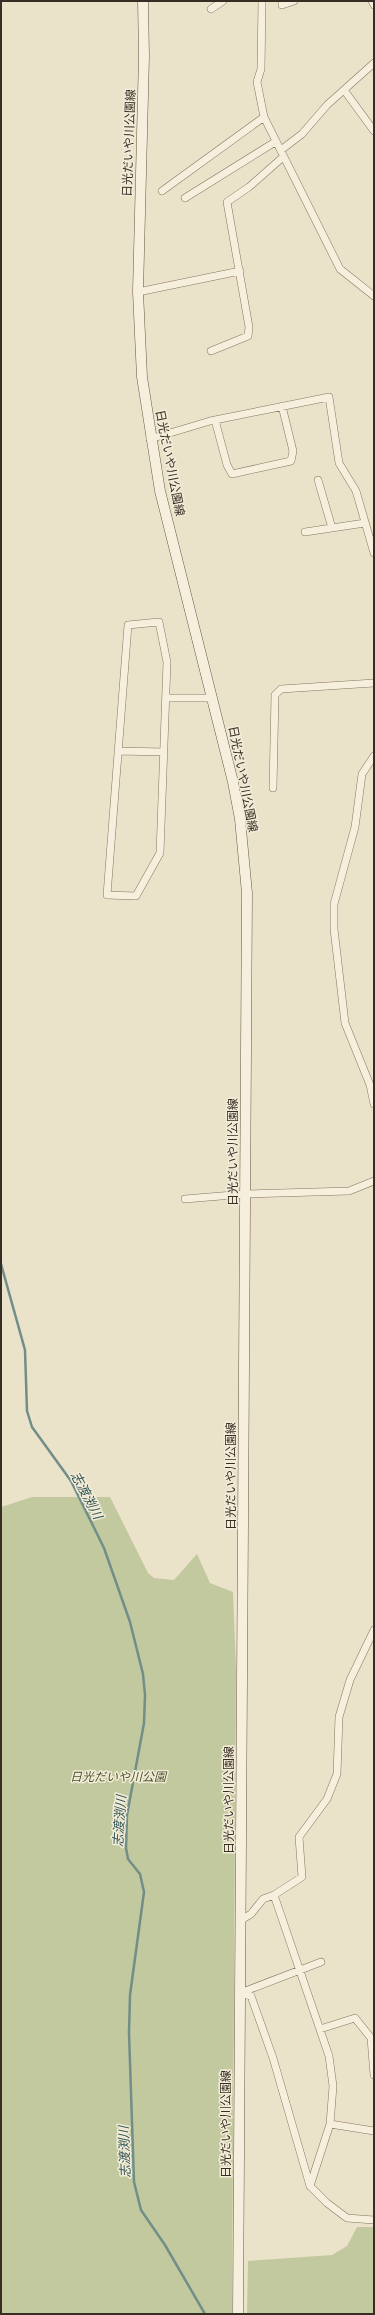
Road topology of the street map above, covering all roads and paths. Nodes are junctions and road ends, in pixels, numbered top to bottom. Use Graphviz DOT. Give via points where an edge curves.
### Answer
graph roads {
  1 [pos="143,1"];
  2 [pos="223,1"];
  3 [pos="262,1"];
  4 [pos="282,1"];
  5 [pos="294,1"];
  6 [pos="372,1"];
  7 [pos="374,5"];
  8 [pos="211,10"];
  9 [pos="374,63"];
  10 [pos="344,90"];
  11 [pos="264,117"];
  12 [pos="374,131"];
  13 [pos="275,142"];
  14 [pos="282,153"];
  15 [pos="162,191"];
  16 [pos="185,198"];
  17 [pos="240,270"];
  18 [pos="138,292"];
  19 [pos="374,296"];
  20 [pos="211,351"];
  21 [pos="282,406"];
  22 [pos="215,420"];
  23 [pos="150,439"];
  24 [pos="318,480"];
  25 [pos="365,524"];
  26 [pos="332,528"];
  27 [pos="305,532"];
  28 [pos="374,553"];
  29 [pos="374,683"];
  30 [pos="166,698"];
  31 [pos="213,698"];
  32 [pos="118,751"];
  33 [pos="164,752"];
  34 [pos="374,756"];
  35 [pos="371,766"];
  36 [pos="273,788"];
  37 [pos="374,1104"];
  38 [pos="374,1181"];
  39 [pos="245,1194"];
  40 [pos="185,1199"];
  41 [pos="374,1630"];
  42 [pos="274,1895"];
  43 [pos="241,1920"];
  44 [pos="321,1962"];
  45 [pos="298,1970"];
  46 [pos="240,1993"];
  47 [pos="320,2030"];
  48 [pos="374,2075"];
  49 [pos="330,2124"];
  50 [pos="374,2131"];
  51 [pos="310,2186"];
  52 [pos="374,2220"];
  53 [pos="238,2314"];
  1 -- 18 [label="main road, 日光だいや川公園線"];
  2 -- 8 [label="street"];
  3 -- 11 [label="street" via="261,69 257,82"];
  4 -- 5 [label="street" via="282,5"];
  6 -- 7 [label="street"];
  9 -- 10 [label="street"];
  10 -- 12 [label="street"];
  10 -- 14 [label="street"];
  11 -- 13 [label="street"];
  11 -- 15 [label="street"];
  13 -- 14 [label="street"];
  13 -- 16 [label="street"];
  14 -- 17 [label="street" via="249,187 227,202"];
  14 -- 19 [label="street" via="340,269"];
  17 -- 18 [label="street"];
  17 -- 20 [label="street" via="249,327 248,336"];
  18 -- 23 [label="main road, 日光だいや川公園線" via="140,362"];
  21 -- 22 [label="street"];
  21 -- 22 [label="street" via="293,451 291,461 232,474 227,465"];
  21 -- 25 [label="street" via="329,397 339,463 356,492"];
  22 -- 23 [label="street"];
  23 -- 31 [label="main road, 日光だいや川公園線" via="160,491"];
  24 -- 26 [label="street"];
  25 -- 26 [label="street"];
  25 -- 28 [label="street"];
  26 -- 27 [label="street"];
  29 -- 36 [label="street" via="281,689 275,694"];
  30 -- 31 [label="street"];
  30 -- 32 [label="street" via="167,662 159,622 128,625"];
  30 -- 33 [label="street"];
  31 -- 39 [label="main road, 日光だいや川公園線" via="237,800 245,873"];
  32 -- 33 [label="street"];
  32 -- 33 [label="street" via="107,895 136,896 160,853"];
  34 -- 35 [label="street"];
  35 -- 37 [label="street" via="362,774 356,827 334,904 334,929 345,1023 370,1085"];
  38 -- 39 [label="street" via="349,1191"];
  39 -- 40 [label="street"];
  39 -- 43 [label="main road, 日光だいや川公園線"];
  41 -- 42 [label="street" via="350,1680 339,1717 337,1774 327,1800 299,1837 302,1877"];
  42 -- 43 [label="street" via="263,1899 251,1914"];
  42 -- 45 [label="street"];
  43 -- 46 [label="main road, 日光だいや川公園線"];
  44 -- 45 [label="street"];
  45 -- 46 [label="street"];
  45 -- 47 [label="street"];
  46 -- 51 [label="street" via="251,1996 273,2058"];
  46 -- 53 [label="main road, 日光だいや川公園線"];
  47 -- 48 [label="street" via="355,2018 371,2038"];
  47 -- 49 [label="street" via="329,2056 334,2086"];
  49 -- 50 [label="street"];
  49 -- 51 [label="street"];
  51 -- 52 [label="street" via="347,2218"];
}
